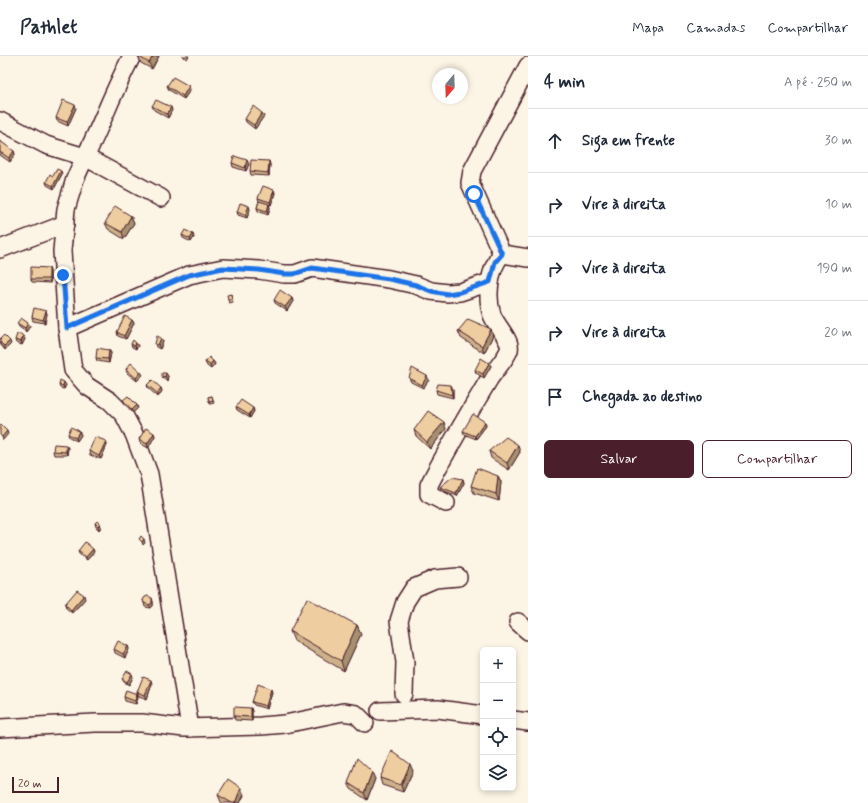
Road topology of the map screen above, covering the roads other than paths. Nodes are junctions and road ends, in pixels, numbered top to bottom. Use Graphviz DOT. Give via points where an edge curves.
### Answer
graph roads {
  1 [pos="132,56"];
  2 [pos="528,66"];
  3 [pos="0,121"];
  4 [pos="85,157"];
  5 [pos="161,198"];
  6 [pos="65,224"];
  7 [pos="0,249"];
  8 [pos="502,254"];
  9 [pos="528,258"];
  10 [pos="490,282"];
  11 [pos="67,328"];
  12 [pos="446,503"];
  13 [pos="458,577"];
  14 [pos="404,694"];
  15 [pos="380,711"];
  16 [pos="480,715"];
  17 [pos="516,720"];
  18 [pos="528,722"];
  19 [pos="365,723"];
  20 [pos="0,728"];
  21 [pos="190,728"];
  1 -- 4 [label="street"];
  2 -- 8 [label="street" via="472,171 470,183"];
  3 -- 4 [label="street" via="46,145"];
  4 -- 5 [label="street"];
  4 -- 6 [label="street" via="66,209"];
  6 -- 7 [label="street"];
  6 -- 11 [label="street" via="62,251"];
  8 -- 9 [label="street"];
  8 -- 10 [label="street" via="495,262"];
  10 -- 11 [label="street" via="447,294 389,279 312,268 294,274 284,274 223,268 189,275"];
  10 -- 12 [label="street" via="492,315 507,339 509,350 429,485 429,494"];
  11 -- 21 [label="street" via="73,370 86,386 110,401 124,415 149,474"];
  13 -- 14 [label="street" via="435,579 414,588 404,602 399,621 405,662"];
  15 -- 16 [label="street" via="438,709"];
  17 -- 18 [label="street"];
  19 -- 21 [label="street" via="356,714 343,712 285,724"];
  20 -- 21 [label="street" via="142,723"];
}
